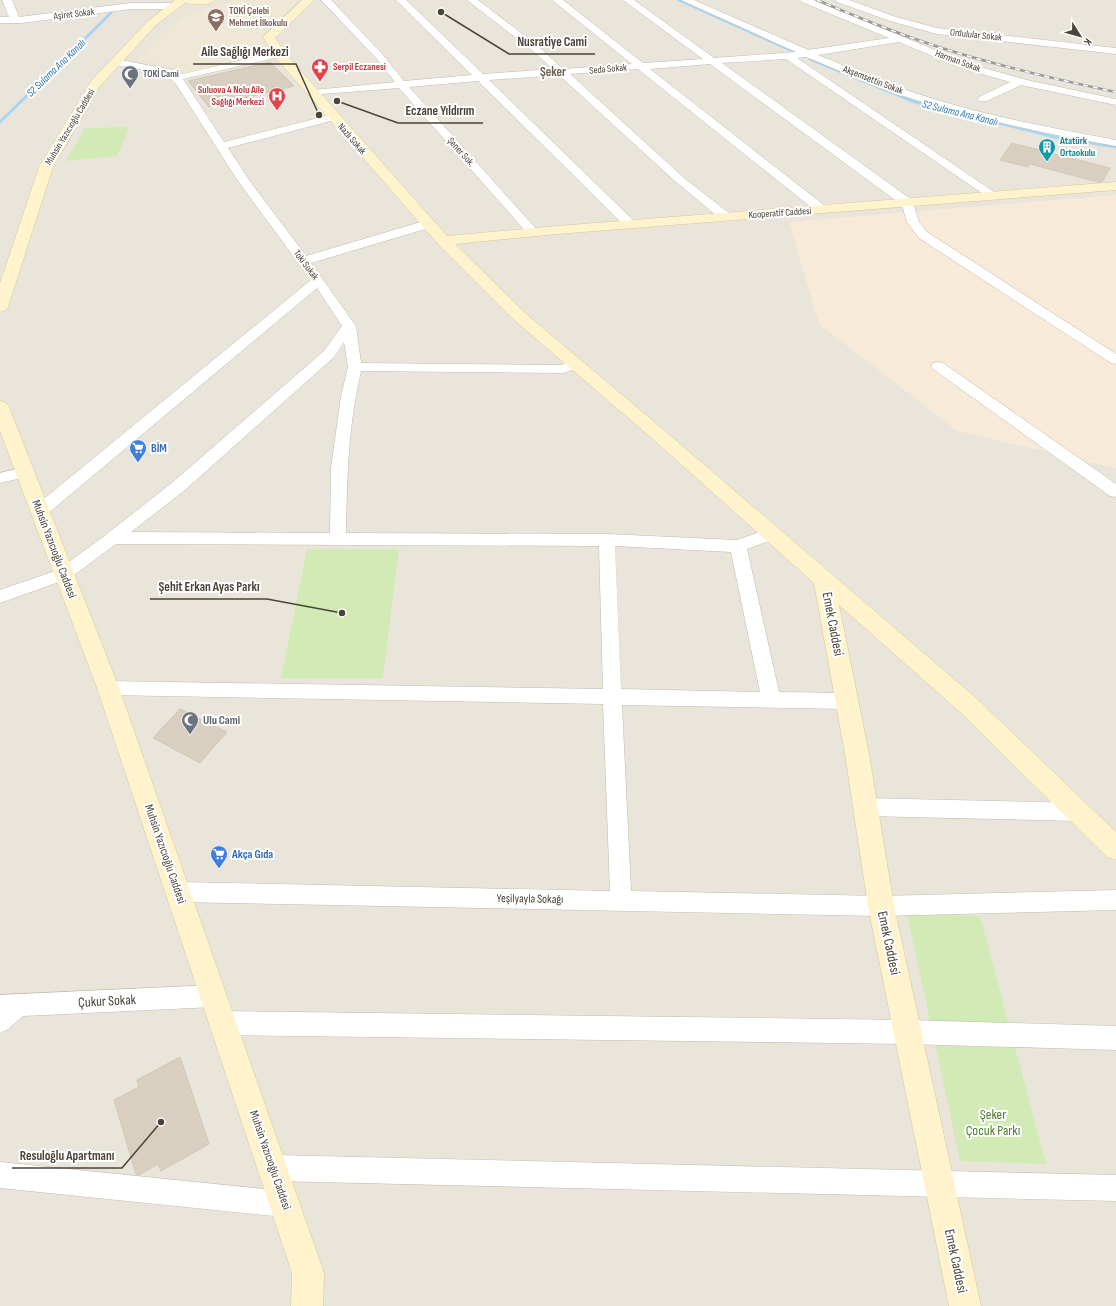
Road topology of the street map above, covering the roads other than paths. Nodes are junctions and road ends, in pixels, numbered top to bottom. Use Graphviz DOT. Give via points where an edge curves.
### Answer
graph roads {
  1 [pos="7,0"];
  2 [pos="127,0"];
  3 [pos="188,0"];
  4 [pos="209,0"];
  5 [pos="308,0"];
  6 [pos="326,0"];
  7 [pos="401,0"];
  8 [pos="472,0"];
  9 [pos="557,0"];
  10 [pos="628,0"];
  11 [pos="686,0"];
  12 [pos="805,0"];
  13 [pos="840,0"];
  14 [pos="178,3"];
  15 [pos="0,20"];
  16 [pos="19,20"];
  17 [pos="0,27"];
  18 [pos="901,39"];
  19 [pos="1116,51"];
  20 [pos="280,54"];
  21 [pos="808,54"];
  22 [pos="788,56"];
  23 [pos="713,61"];
  24 [pos="116,62"];
  25 [pos="641,66"];
  26 [pos="562,72"];
  27 [pos="176,78"];
  28 [pos="481,78"];
  29 [pos="1020,81"];
  30 [pos="402,85"];
  31 [pos="314,93"];
  32 [pos="983,99"];
  33 [pos="1116,102"];
  34 [pos="334,117"];
  35 [pos="1116,143"];
  36 [pos="221,146"];
  37 [pos="1116,186"];
  38 [pos="993,196"];
  39 [pos="908,203"];
  40 [pos="821,209"];
  41 [pos="726,217"];
  42 [pos="428,224"];
  43 [pos="630,224"];
  44 [pos="533,232"];
  45 [pos="443,241"];
  46 [pos="304,261"];
  47 [pos="5,276"];
  48 [pos="318,281"];
  49 [pos="0,307"];
  50 [pos="349,326"];
  51 [pos="1116,360"];
  52 [pos="576,364"];
  53 [pos="938,366"];
  54 [pos="355,367"];
  55 [pos="0,407"];
  56 [pos="25,472"];
  57 [pos="0,478"];
  58 [pos="1116,492"];
  59 [pos="40,511"];
  60 [pos="771,534"];
  61 [pos="113,538"];
  62 [pos="338,540"];
  63 [pos="607,540"];
  64 [pos="738,546"];
  65 [pos="64,574"];
  66 [pos="824,579"];
  67 [pos="0,597"];
  68 [pos="108,688"];
  69 [pos="612,697"];
  70 [pos="771,699"];
  71 [pos="847,701"];
  72 [pos="865,807"];
  73 [pos="1078,812"];
  74 [pos="1116,849"];
  75 [pos="179,892"];
  76 [pos="1116,900"];
  77 [pos="621,901"];
  78 [pos="881,906"];
  79 [pos="214,996"];
  80 [pos="10,1006"];
  81 [pos="0,1021"];
  82 [pos="223,1024"];
  83 [pos="908,1032"];
  84 [pos="1116,1038"];
  85 [pos="272,1168"];
  86 [pos="0,1175"];
  87 [pos="940,1183"];
  88 [pos="1116,1188"];
  89 [pos="284,1204"];
  90 [pos="307,1306"];
  91 [pos="965,1306"];
  1 -- 16 [label="street"];
  2 -- 16 [label="street, Aşiret Sokak"];
  3 -- 4 [label="street"];
  5 -- 20 [label="street, Nazlı Sokak" via="269,37"];
  6 -- 30 [label="street, Şener Sok." via="380,57"];
  7 -- 28 [label="street"];
  8 -- 26 [label="street"];
  9 -- 25 [label="street"];
  10 -- 23 [label="street"];
  11 -- 21 [label="street, Akşemsettin Sokak"];
  12 -- 18 [label="street, Harman Sokak"];
  13 -- 19 [label="street, Ordulular Sokak" via="937,32"];
  14 -- 16 [label="street, Aşiret Sokak" via="131,6"];
  14 -- 24 [label="street, Muhsin Yazıcıoğlu Caddesi" via="152,23"];
  15 -- 16 [label="street, Aşiret Sokak"];
  16 -- 17 [label="street"];
  18 -- 21 [label="street, Seda Sokak"];
  18 -- 29 [label="street, Harman Sokak" via="965,66"];
  20 -- 27 [label="street"];
  20 -- 31 [label="street, Nazlı Sokak"];
  21 -- 22 [label="street, Seda Sokak"];
  21 -- 35 [label="street, Akşemsettin Sokak" via="899,91 955,108 1053,132"];
  22 -- 23 [label="street, Seda Sokak"];
  22 -- 38 [label="street"];
  23 -- 25 [label="street, Seda Sokak"];
  23 -- 39 [label="street"];
  24 -- 27 [label="street, Toki Sokak" via="169,72"];
  24 -- 47 [label="street, Muhsin Yazıcıoğlu Caddesi" via="96,84 46,167"];
  25 -- 26 [label="street, Seda Sokak"];
  25 -- 40 [label="street"];
  26 -- 28 [label="street, Seda Sokak"];
  26 -- 41 [label="street" via="680,180"];
  27 -- 36 [label="street, Toki Sokak"];
  28 -- 30 [label="street, Seda Sokak"];
  28 -- 43 [label="street"];
  29 -- 32 [label="street"];
  29 -- 33 [label="street, Harman Sokak"];
  30 -- 31 [label="street, Seda Sokak"];
  30 -- 44 [label="street, Şener Sok."];
  31 -- 34 [label="street, Nazlı Sokak"];
  34 -- 36 [label="street"];
  34 -- 42 [label="street, Nazlı Sokak"];
  36 -- 46 [label="street, Toki Sokak"];
  37 -- 38 [label="street, Kooperatif Caddesi"];
  38 -- 39 [label="street, Kooperatif Caddesi"];
  39 -- 40 [label="street, Kooperatif Caddesi"];
  39 -- 51 [label="street" via="913,222 923,235"];
  40 -- 41 [label="street, Kooperatif Caddesi"];
  41 -- 43 [label="street, Kooperatif Caddesi"];
  42 -- 45 [label="street, Nazlı Sokak"];
  42 -- 46 [label="street"];
  43 -- 44 [label="street, Kooperatif Caddesi"];
  44 -- 45 [label="street, Kooperatif Caddesi"];
  45 -- 52 [label="street, Nazlı Sokak" via="519,316"];
  46 -- 48 [label="street, Toki Sokak"];
  47 -- 49 [label="street, Muhsin Yazıcıoğlu Caddesi"];
  48 -- 50 [label="street, Toki Sokak"];
  48 -- 59 [label="street"];
  50 -- 54 [label="street, Toki Sokak"];
  50 -- 61 [label="street" via="323,360 179,486"];
  52 -- 54 [label="street" via="563,370"];
  52 -- 60 [label="street, Nazlı Sokak"];
  53 -- 58 [label="street"];
  54 -- 62 [label="street, Toki Sokak" via="348,396 339,468"];
  55 -- 56 [label="street, Muhsin Yazıcıoğlu Caddesi"];
  56 -- 57 [label="street"];
  56 -- 59 [label="street, Muhsin Yazıcıoğlu Caddesi"];
  59 -- 65 [label="street, Muhsin Yazıcıoğlu Caddesi"];
  60 -- 64 [label="street"];
  60 -- 66 [label="street, Nazlı Sokak"];
  61 -- 62 [label="street"];
  61 -- 65 [label="street"];
  62 -- 63 [label="street"];
  63 -- 64 [label="street"];
  63 -- 69 [label="street"];
  64 -- 70 [label="street"];
  65 -- 67 [label="street"];
  65 -- 68 [label="street, Muhsin Yazıcıoğlu Caddesi"];
  66 -- 71 [label="street, Emek Caddesi"];
  66 -- 73 [label="street, Nazlı Sokak" via="968,705"];
  68 -- 69 [label="street"];
  68 -- 75 [label="street, Muhsin Yazıcıoğlu Caddesi"];
  69 -- 70 [label="street"];
  69 -- 77 [label="street"];
  70 -- 71 [label="street"];
  71 -- 72 [label="street, Emek Caddesi"];
  72 -- 73 [label="street"];
  72 -- 78 [label="street, Emek Caddesi"];
  73 -- 74 [label="street, Nazlı Sokak"];
  75 -- 77 [label="street, Yeşilyayla Sokağı"];
  75 -- 79 [label="street, Muhsin Yazıcıoğlu Caddesi"];
  76 -- 78 [label="street, Yeşilyayla Sokağı"];
  77 -- 78 [label="street, Yeşilyayla Sokağı"];
  78 -- 83 [label="street, Emek Caddesi"];
  79 -- 80 [label="street, Çukur Sokak"];
  79 -- 82 [label="street, Muhsin Yazıcıoğlu Caddesi"];
  80 -- 81 [label="street"];
  82 -- 83 [label="street"];
  82 -- 85 [label="street, Muhsin Yazıcıoğlu Caddesi"];
  83 -- 84 [label="street"];
  83 -- 87 [label="street, Emek Caddesi"];
  85 -- 87 [label="street"];
  85 -- 89 [label="street, Muhsin Yazıcıoğlu Caddesi"];
  86 -- 89 [label="street"];
  87 -- 88 [label="street"];
  87 -- 91 [label="street, Emek Caddesi"];
  89 -- 90 [label="street, Muhsin Yazıcıoğlu Caddesi" via="308,1272"];
}
